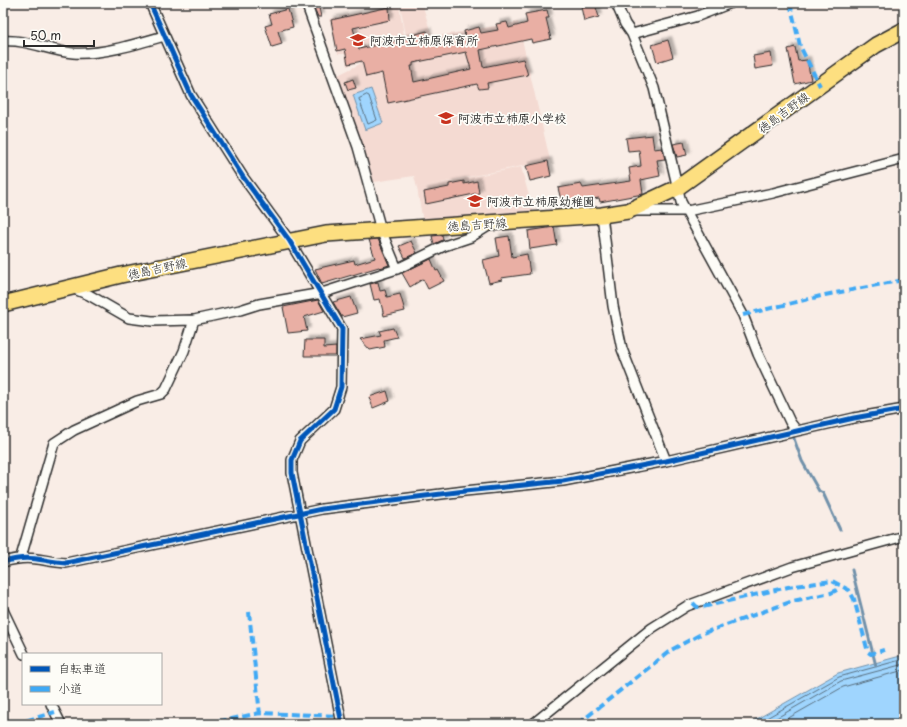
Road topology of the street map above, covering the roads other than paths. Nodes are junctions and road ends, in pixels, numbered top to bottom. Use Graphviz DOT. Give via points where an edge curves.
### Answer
graph roads {
  1 [pos="150,3"];
  2 [pos="306,3"];
  3 [pos="616,3"];
  4 [pos="731,3"];
  5 [pos="904,30"];
  6 [pos="632,34"];
  7 [pos="164,36"];
  8 [pos="3,41"];
  9 [pos="904,159"];
  10 [pos="678,188"];
  11 [pos="628,211"];
  12 [pos="686,211"];
  13 [pos="602,215"];
  14 [pos="493,223"];
  15 [pos="381,230"];
  16 [pos="289,240"];
  17 [pos="397,269"];
  18 [pos="72,288"];
  19 [pos="322,293"];
  20 [pos="3,304"];
  21 [pos="194,320"];
  22 [pos="904,409"];
  23 [pos="796,430"];
  24 [pos="666,461"];
  25 [pos="299,514"];
  26 [pos="904,536"];
  27 [pos="21,557"];
  28 [pos="3,562"];
  29 [pos="3,610"];
  30 [pos="24,653"];
  31 [pos="52,705"];
  32 [pos="61,724"];
  33 [pos="342,724"];
  34 [pos="532,724"];
  1 -- 7 [label="street"];
  2 -- 15 [label="street" via="358,147"];
  3 -- 6 [label="street"];
  4 -- 6 [label="street" via="698,16"];
  5 -- 10 [label="main road, 徳島吉野線" via="876,45"];
  6 -- 10 [label="street" via="654,88"];
  7 -- 8 [label="street" via="130,46 73,53 15,40"];
  7 -- 16 [label="street" via="191,95 243,178"];
  9 -- 12 [label="street" via="773,193"];
  10 -- 11 [label="main road, 徳島吉野線"];
  10 -- 12 [label="street"];
  11 -- 12 [label="street"];
  11 -- 13 [label="main road, 徳島吉野線"];
  12 -- 23 [label="street" via="743,315 758,354"];
  13 -- 14 [label="main road, 徳島吉野線"];
  13 -- 24 [label="street" via="613,306 622,349"];
  14 -- 15 [label="main road, 徳島吉野線"];
  14 -- 17 [label="street" via="471,237 444,246"];
  15 -- 16 [label="main road, 徳島吉野線"];
  15 -- 17 [label="street"];
  16 -- 18 [label="main road, 徳島吉野線" via="121,275"];
  16 -- 19 [label="street"];
  17 -- 19 [label="street"];
  18 -- 20 [label="main road, 徳島吉野線"];
  18 -- 21 [label="street" via="129,318 152,321"];
  19 -- 21 [label="street" via="259,304"];
  19 -- 25 [label="street" via="342,329 341,387 334,409 300,441 292,460"];
  21 -- 27 [label="street" via="184,351 166,389 161,394 137,401 74,430 54,443"];
  22 -- 23 [label="street"];
  23 -- 24 [label="street"];
  24 -- 25 [label="street" via="563,481 396,499"];
  25 -- 27 [label="street" via="66,563"];
  25 -- 33 [label="street"];
  26 -- 34 [label="street" via="792,567 687,606 652,628"];
  27 -- 28 [label="street"];
  29 -- 30 [label="street"];
  31 -- 32 [label="street"];
}
